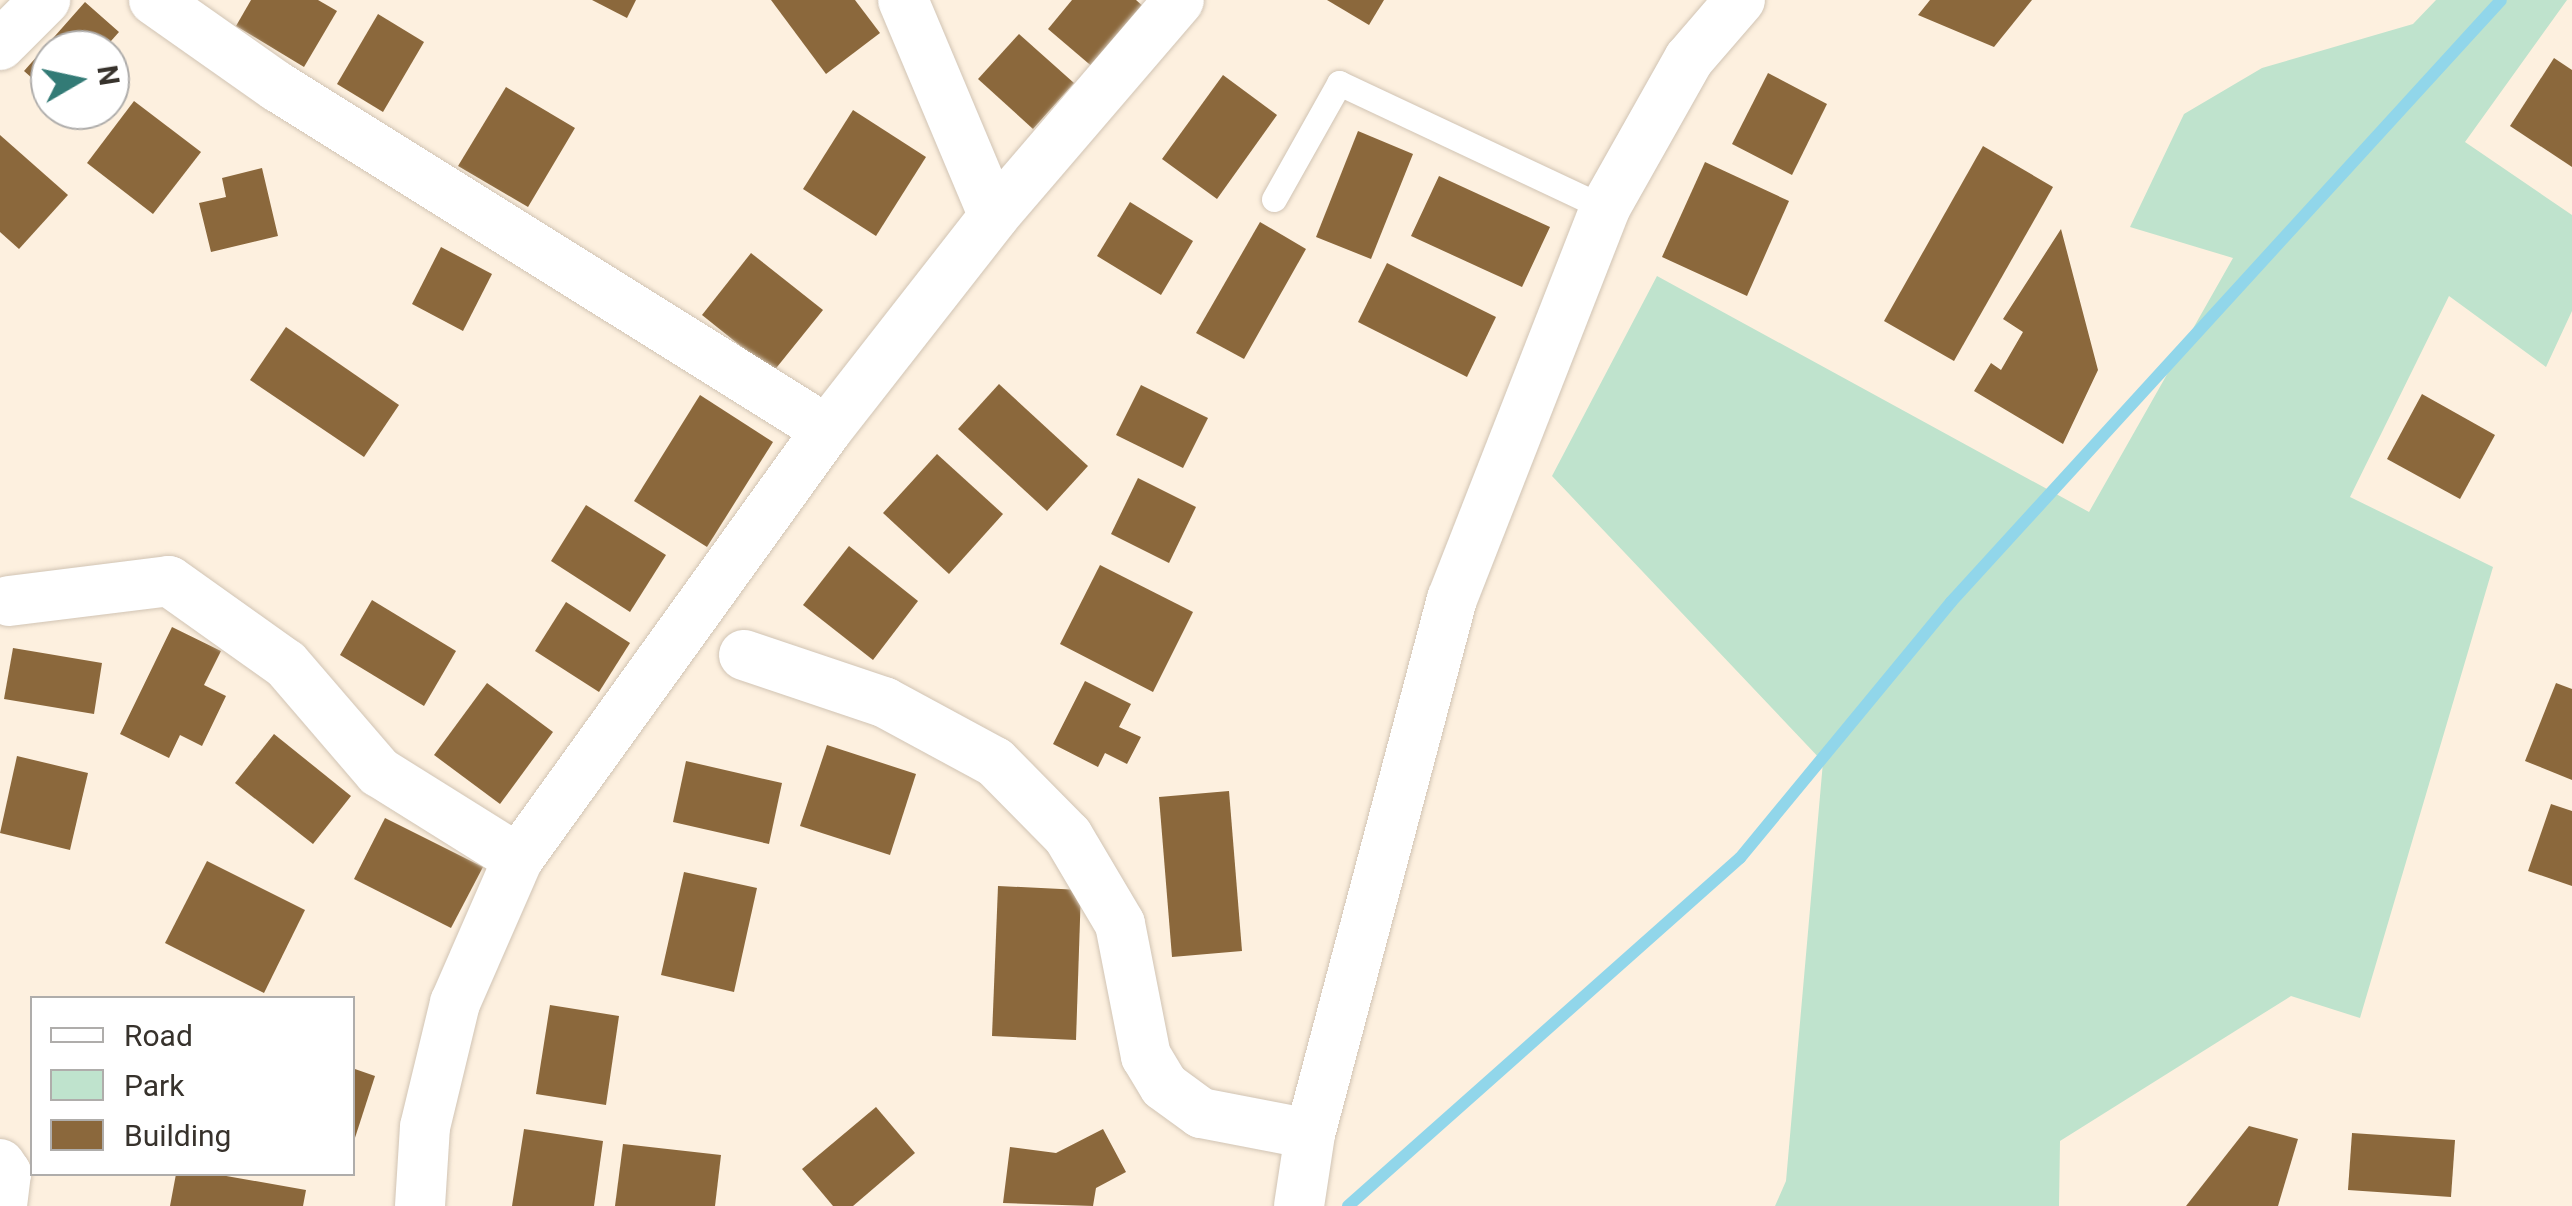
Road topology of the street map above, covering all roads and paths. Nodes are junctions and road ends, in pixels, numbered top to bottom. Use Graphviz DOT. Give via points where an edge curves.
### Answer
graph roads {
  1 [pos="45,0"];
  2 [pos="154,0"];
  3 [pos="903,0"];
  4 [pos="1180,0"];
  5 [pos="1740,0"];
  6 [pos="0,45"];
  7 [pos="1274,199"];
  8 [pos="1605,208"];
  9 [pos="994,216"];
  10 [pos="827,430"];
  11 [pos="10,601"];
  12 [pos="744,655"];
  13 [pos="518,860"];
  14 [pos="1310,1134"];
  15 [pos="0,1164"];
  16 [pos="2,1206"];
  17 [pos="420,1206"];
  18 [pos="1300,1206"];
  1 -- 6 [label="street"];
  2 -- 10 [label="street" via="278,87"];
  3 -- 9 [label="street"];
  4 -- 9 [label="street"];
  5 -- 8 [label="street" via="1689,59"];
  7 -- 8 [label="lane" via="1339,83"];
  8 -- 14 [label="street" via="1452,598"];
  9 -- 10 [label="street"];
  10 -- 13 [label="street"];
  11 -- 13 [label="street" via="169,580 286,664 378,772"];
  12 -- 14 [label="street" via="884,702 995,762 1068,836 1120,924 1146,1056 1164,1086 1201,1113"];
  13 -- 17 [label="street" via="454,1003 425,1127"];
  14 -- 18 [label="street"];
  15 -- 16 [label="street" via="6,1174"];
}
